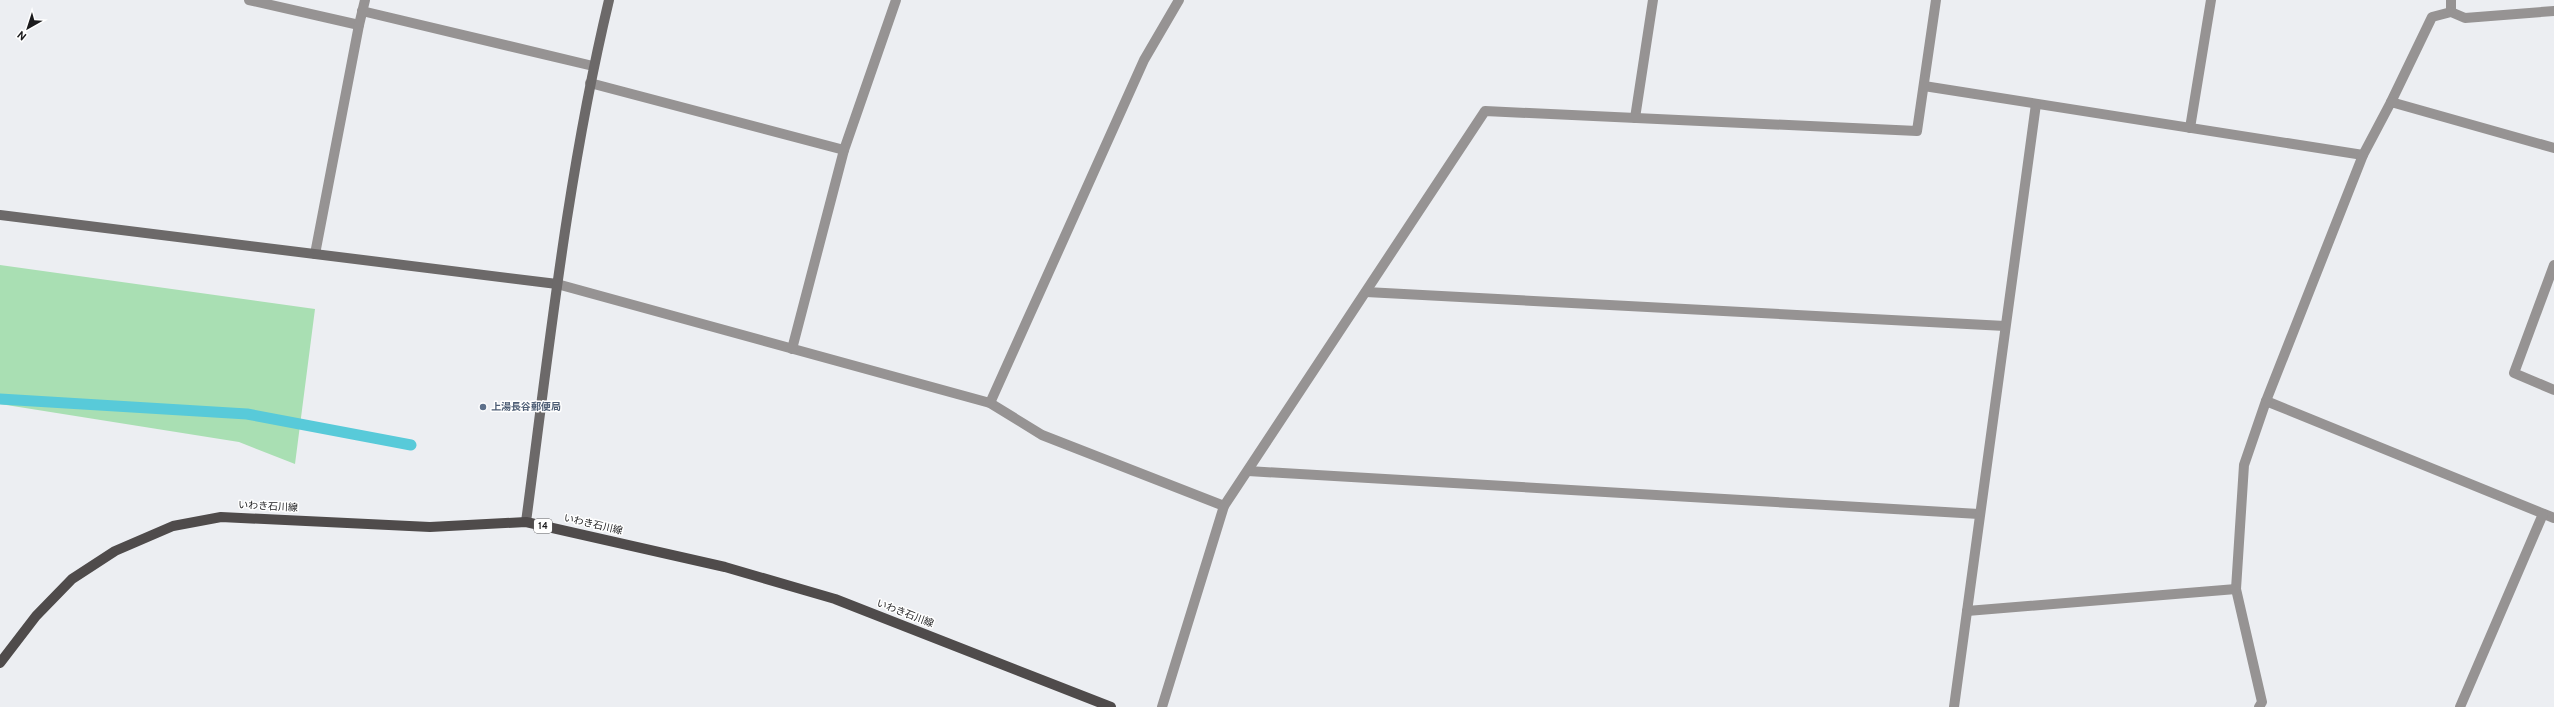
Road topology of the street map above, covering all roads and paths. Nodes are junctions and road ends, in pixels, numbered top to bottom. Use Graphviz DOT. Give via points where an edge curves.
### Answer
graph roads {
  1 [pos="249,0"];
  2 [pos="366,0"];
  3 [pos="609,0"];
  4 [pos="896,0"];
  5 [pos="1179,0"];
  6 [pos="1653,0"];
  7 [pos="1936,0"];
  8 [pos="2211,0"];
  9 [pos="2451,0"];
  10 [pos="362,11"];
  11 [pos="2554,11"];
  12 [pos="2451,12"];
  13 [pos="359,25"];
  14 [pos="593,66"];
  15 [pos="590,83"];
  16 [pos="1924,86"];
  17 [pos="2391,102"];
  18 [pos="2036,104"];
  19 [pos="1635,118"];
  20 [pos="2190,128"];
  21 [pos="2554,148"];
  22 [pos="844,150"];
  23 [pos="2363,155"];
  24 [pos="0,215"];
  25 [pos="315,254"];
  26 [pos="2554,265"];
  27 [pos="557,284"];
  28 [pos="1366,292"];
  29 [pos="2005,326"];
  30 [pos="792,349"];
  31 [pos="2554,390"];
  32 [pos="2266,401"];
  33 [pos="990,403"];
  34 [pos="1248,471"];
  35 [pos="1224,506"];
  36 [pos="1979,514"];
  37 [pos="2543,514"];
  38 [pos="2554,518"];
  39 [pos="526,522"];
  40 [pos="2236,589"];
  41 [pos="1966,611"];
  42 [pos="0,663"];
  43 [pos="1111,707"];
  44 [pos="1162,707"];
  45 [pos="1954,707"];
  46 [pos="2259,707"];
  47 [pos="2460,707"];
  1 -- 13 [label="street"];
  2 -- 10 [label="street"];
  3 -- 14 [label="street"];
  4 -- 22 [label="street"];
  5 -- 33 [label="street" via="1144,60"];
  6 -- 19 [label="street"];
  7 -- 16 [label="street"];
  8 -- 20 [label="street"];
  9 -- 12 [label="street"];
  10 -- 13 [label="street"];
  10 -- 14 [label="street"];
  11 -- 12 [label="street" via="2465,18"];
  12 -- 17 [label="street" via="2432,17"];
  13 -- 25 [label="street"];
  14 -- 15 [label="street"];
  15 -- 22 [label="street"];
  15 -- 27 [label="street"];
  16 -- 18 [label="street"];
  16 -- 19 [label="street" via="1917,131"];
  17 -- 21 [label="street"];
  17 -- 23 [label="street"];
  18 -- 20 [label="street"];
  18 -- 29 [label="street"];
  19 -- 28 [label="street" via="1485,111"];
  20 -- 23 [label="street"];
  22 -- 30 [label="street"];
  23 -- 32 [label="street"];
  24 -- 25 [label="street"];
  25 -- 27 [label="street"];
  26 -- 31 [label="street" via="2514,373"];
  27 -- 30 [label="street"];
  27 -- 39 [label="street"];
  28 -- 29 [label="street"];
  28 -- 34 [label="street"];
  29 -- 36 [label="street"];
  30 -- 33 [label="street"];
  32 -- 37 [label="street"];
  32 -- 40 [label="street" via="2244,465"];
  33 -- 35 [label="street" via="1042,435"];
  34 -- 35 [label="street"];
  34 -- 36 [label="street"];
  35 -- 44 [label="street"];
  36 -- 41 [label="street"];
  37 -- 38 [label="street"];
  37 -- 47 [label="street"];
  39 -- 42 [label="main road, いわき石川線 / 14" via="430,527 221,517 173,526 115,551 72,579 36,616"];
  39 -- 43 [label="main road, いわき石川線 / 14" via="725,567 835,599"];
  40 -- 41 [label="street"];
  40 -- 46 [label="street" via="2262,702"];
  41 -- 45 [label="street"];
}
